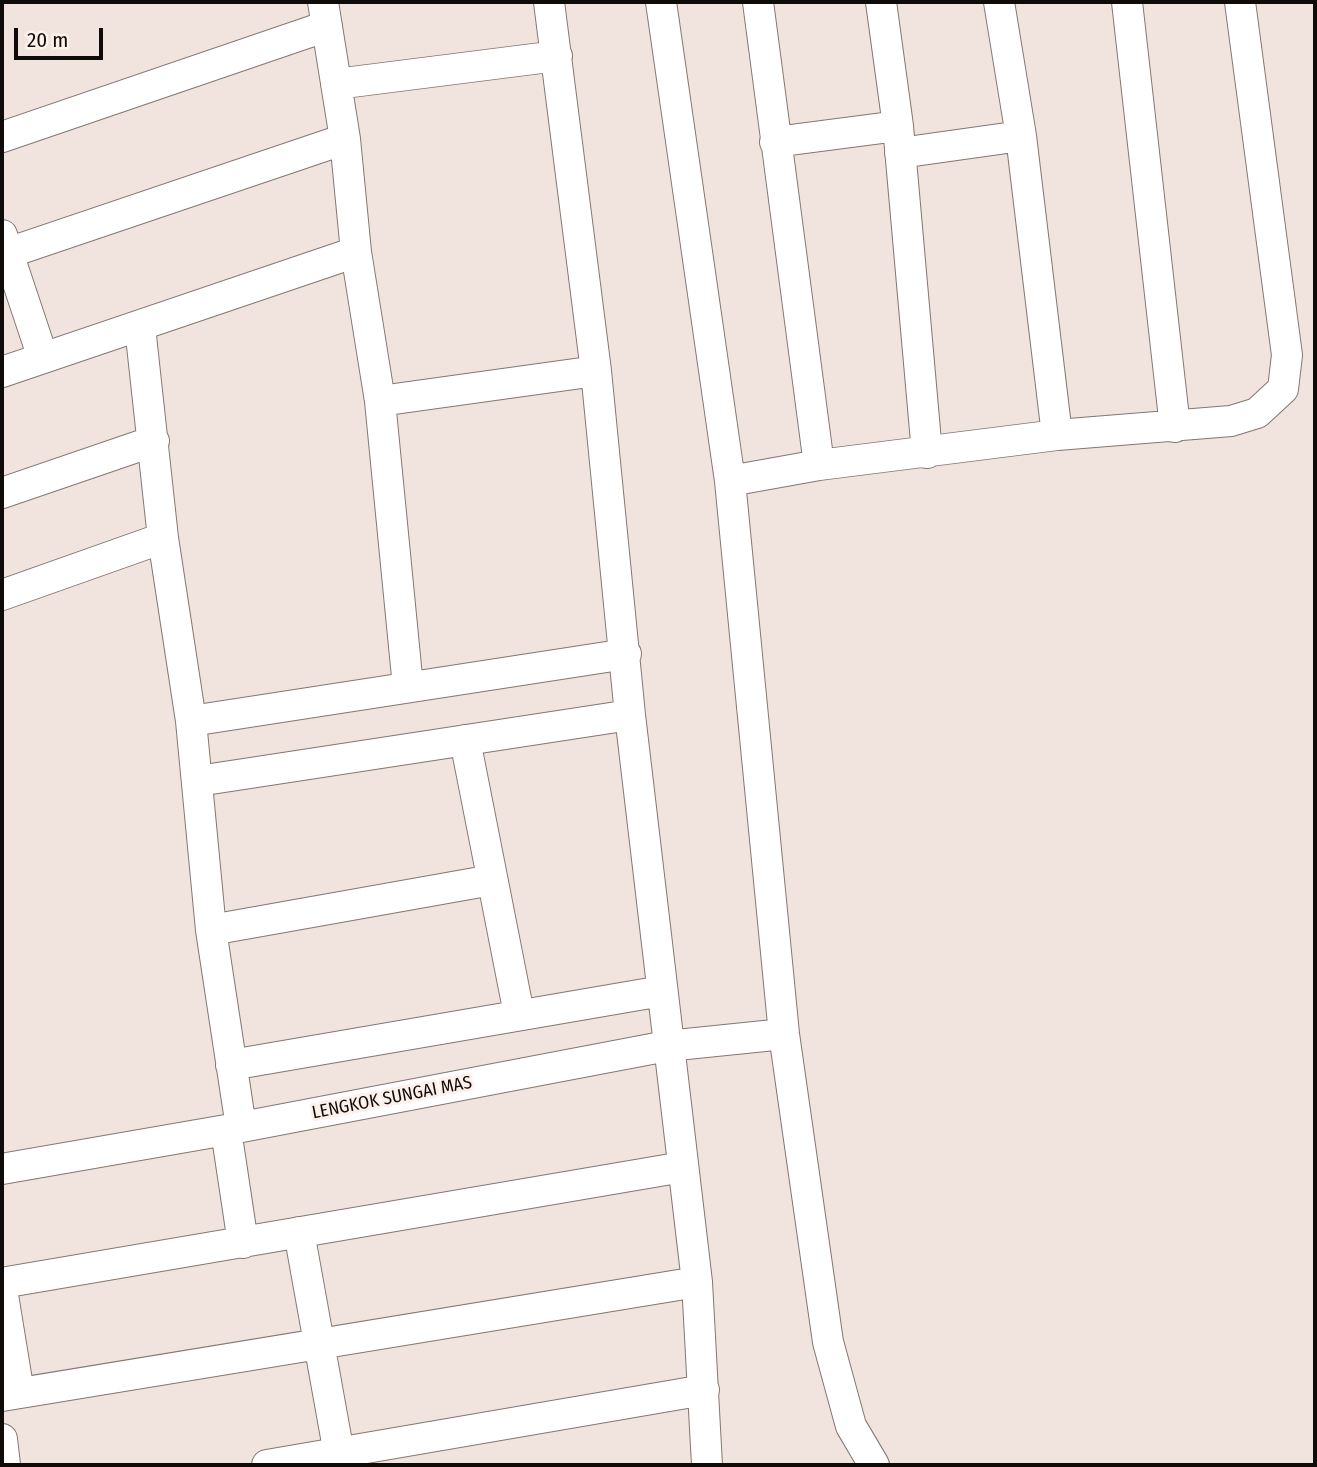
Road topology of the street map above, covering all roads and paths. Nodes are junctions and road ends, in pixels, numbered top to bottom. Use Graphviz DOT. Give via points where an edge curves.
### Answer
graph roads {
  1 [pos="549,2"];
  2 [pos="661,2"];
  3 [pos="758,2"];
  4 [pos="881,2"];
  5 [pos="999,2"];
  6 [pos="1127,2"];
  7 [pos="1240,2"];
  8 [pos="325,14"];
  9 [pos="556,56"];
  10 [pos="336,83"];
  11 [pos="1021,136"];
  12 [pos="2,137"];
  13 [pos="345,139"];
  14 [pos="899,140"];
  15 [pos="775,142"];
  16 [pos="4,247"];
  17 [pos="356,252"];
  18 [pos="140,327"];
  19 [pos="43,358"];
  20 [pos="596,370"];
  21 [pos="2,372"];
  22 [pos="380,401"];
  23 [pos="1175,427"];
  24 [pos="1057,435"];
  25 [pos="154,441"];
  26 [pos="927,453"];
  27 [pos="819,465"];
  28 [pos="730,481"];
  29 [pos="2,493"];
  30 [pos="163,537"];
  31 [pos="2,595"];
  32 [pos="626,654"];
  33 [pos="408,687"];
  34 [pos="631,715"];
  35 [pos="191,722"];
  36 [pos="465,740"];
  37 [pos="198,781"];
  38 [pos="492,880"];
  39 [pos="211,930"];
  40 [pos="662,991"];
  41 [pos="519,1014"];
  42 [pos="784,1034"];
  43 [pos="667,1046"];
  44 [pos="231,1065"];
  45 [pos="233,1128"];
  46 [pos="683,1167"];
  47 [pos="2,1169"];
  48 [pos="299,1232"];
  49 [pos="243,1243"];
  50 [pos="697,1282"];
  51 [pos="2,1283"];
  52 [pos="2,1289"];
  53 [pos="320,1344"];
  54 [pos="704,1390"];
  55 [pos="10,1395"];
  56 [pos="2,1439"];
  57 [pos="340,1460"];
  58 [pos="5,1465"];
  59 [pos="267,1465"];
  60 [pos="707,1465"];
  61 [pos="874,1465"];
  1 -- 9 [label="street"];
  2 -- 28 [label="street"];
  3 -- 15 [label="street"];
  4 -- 14 [label="street"];
  5 -- 11 [label="street"];
  6 -- 23 [label="street"];
  7 -- 23 [label="street" via="1287,355 1283,389 1257,413 1231,421"];
  8 -- 10 [label="street"];
  8 -- 12 [label="street"];
  9 -- 10 [label="street"];
  9 -- 20 [label="street"];
  10 -- 13 [label="street"];
  11 -- 14 [label="street"];
  11 -- 24 [label="street"];
  13 -- 16 [label="street"];
  13 -- 17 [label="street"];
  14 -- 15 [label="street"];
  14 -- 26 [label="street"];
  15 -- 27 [label="street"];
  16 -- 19 [label="street"];
  17 -- 18 [label="street"];
  17 -- 22 [label="street"];
  18 -- 19 [label="street"];
  18 -- 25 [label="street"];
  19 -- 21 [label="street"];
  20 -- 22 [label="street"];
  20 -- 32 [label="street"];
  22 -- 33 [label="street"];
  23 -- 24 [label="street"];
  24 -- 26 [label="street"];
  25 -- 29 [label="street"];
  25 -- 30 [label="street"];
  26 -- 27 [label="street"];
  27 -- 28 [label="street"];
  28 -- 42 [label="street"];
  30 -- 31 [label="street"];
  30 -- 35 [label="street"];
  32 -- 33 [label="street"];
  32 -- 34 [label="street"];
  33 -- 35 [label="street"];
  34 -- 36 [label="street"];
  34 -- 40 [label="street"];
  35 -- 37 [label="street"];
  36 -- 37 [label="street"];
  36 -- 38 [label="street"];
  37 -- 39 [label="street"];
  38 -- 39 [label="street"];
  38 -- 41 [label="street"];
  39 -- 44 [label="street"];
  40 -- 41 [label="street"];
  40 -- 43 [label="street"];
  41 -- 44 [label="street"];
  42 -- 43 [label="street, LENGKOK SUNGAI MAS"];
  42 -- 61 [label="street" via="828,1342 851,1426"];
  43 -- 45 [label="street, LENGKOK SUNGAI MAS"];
  43 -- 46 [label="street"];
  44 -- 45 [label="street"];
  45 -- 47 [label="street, LENGKOK SUNGAI MAS"];
  45 -- 49 [label="street"];
  46 -- 48 [label="street"];
  46 -- 50 [label="street"];
  48 -- 49 [label="street"];
  48 -- 53 [label="street"];
  49 -- 51 [label="street"];
  50 -- 53 [label="street"];
  50 -- 54 [label="street"];
  52 -- 55 [label="street"];
  53 -- 55 [label="street"];
  53 -- 57 [label="street"];
  54 -- 57 [label="street"];
  54 -- 60 [label="street"];
  56 -- 58 [label="street"];
  57 -- 59 [label="street"];
}
